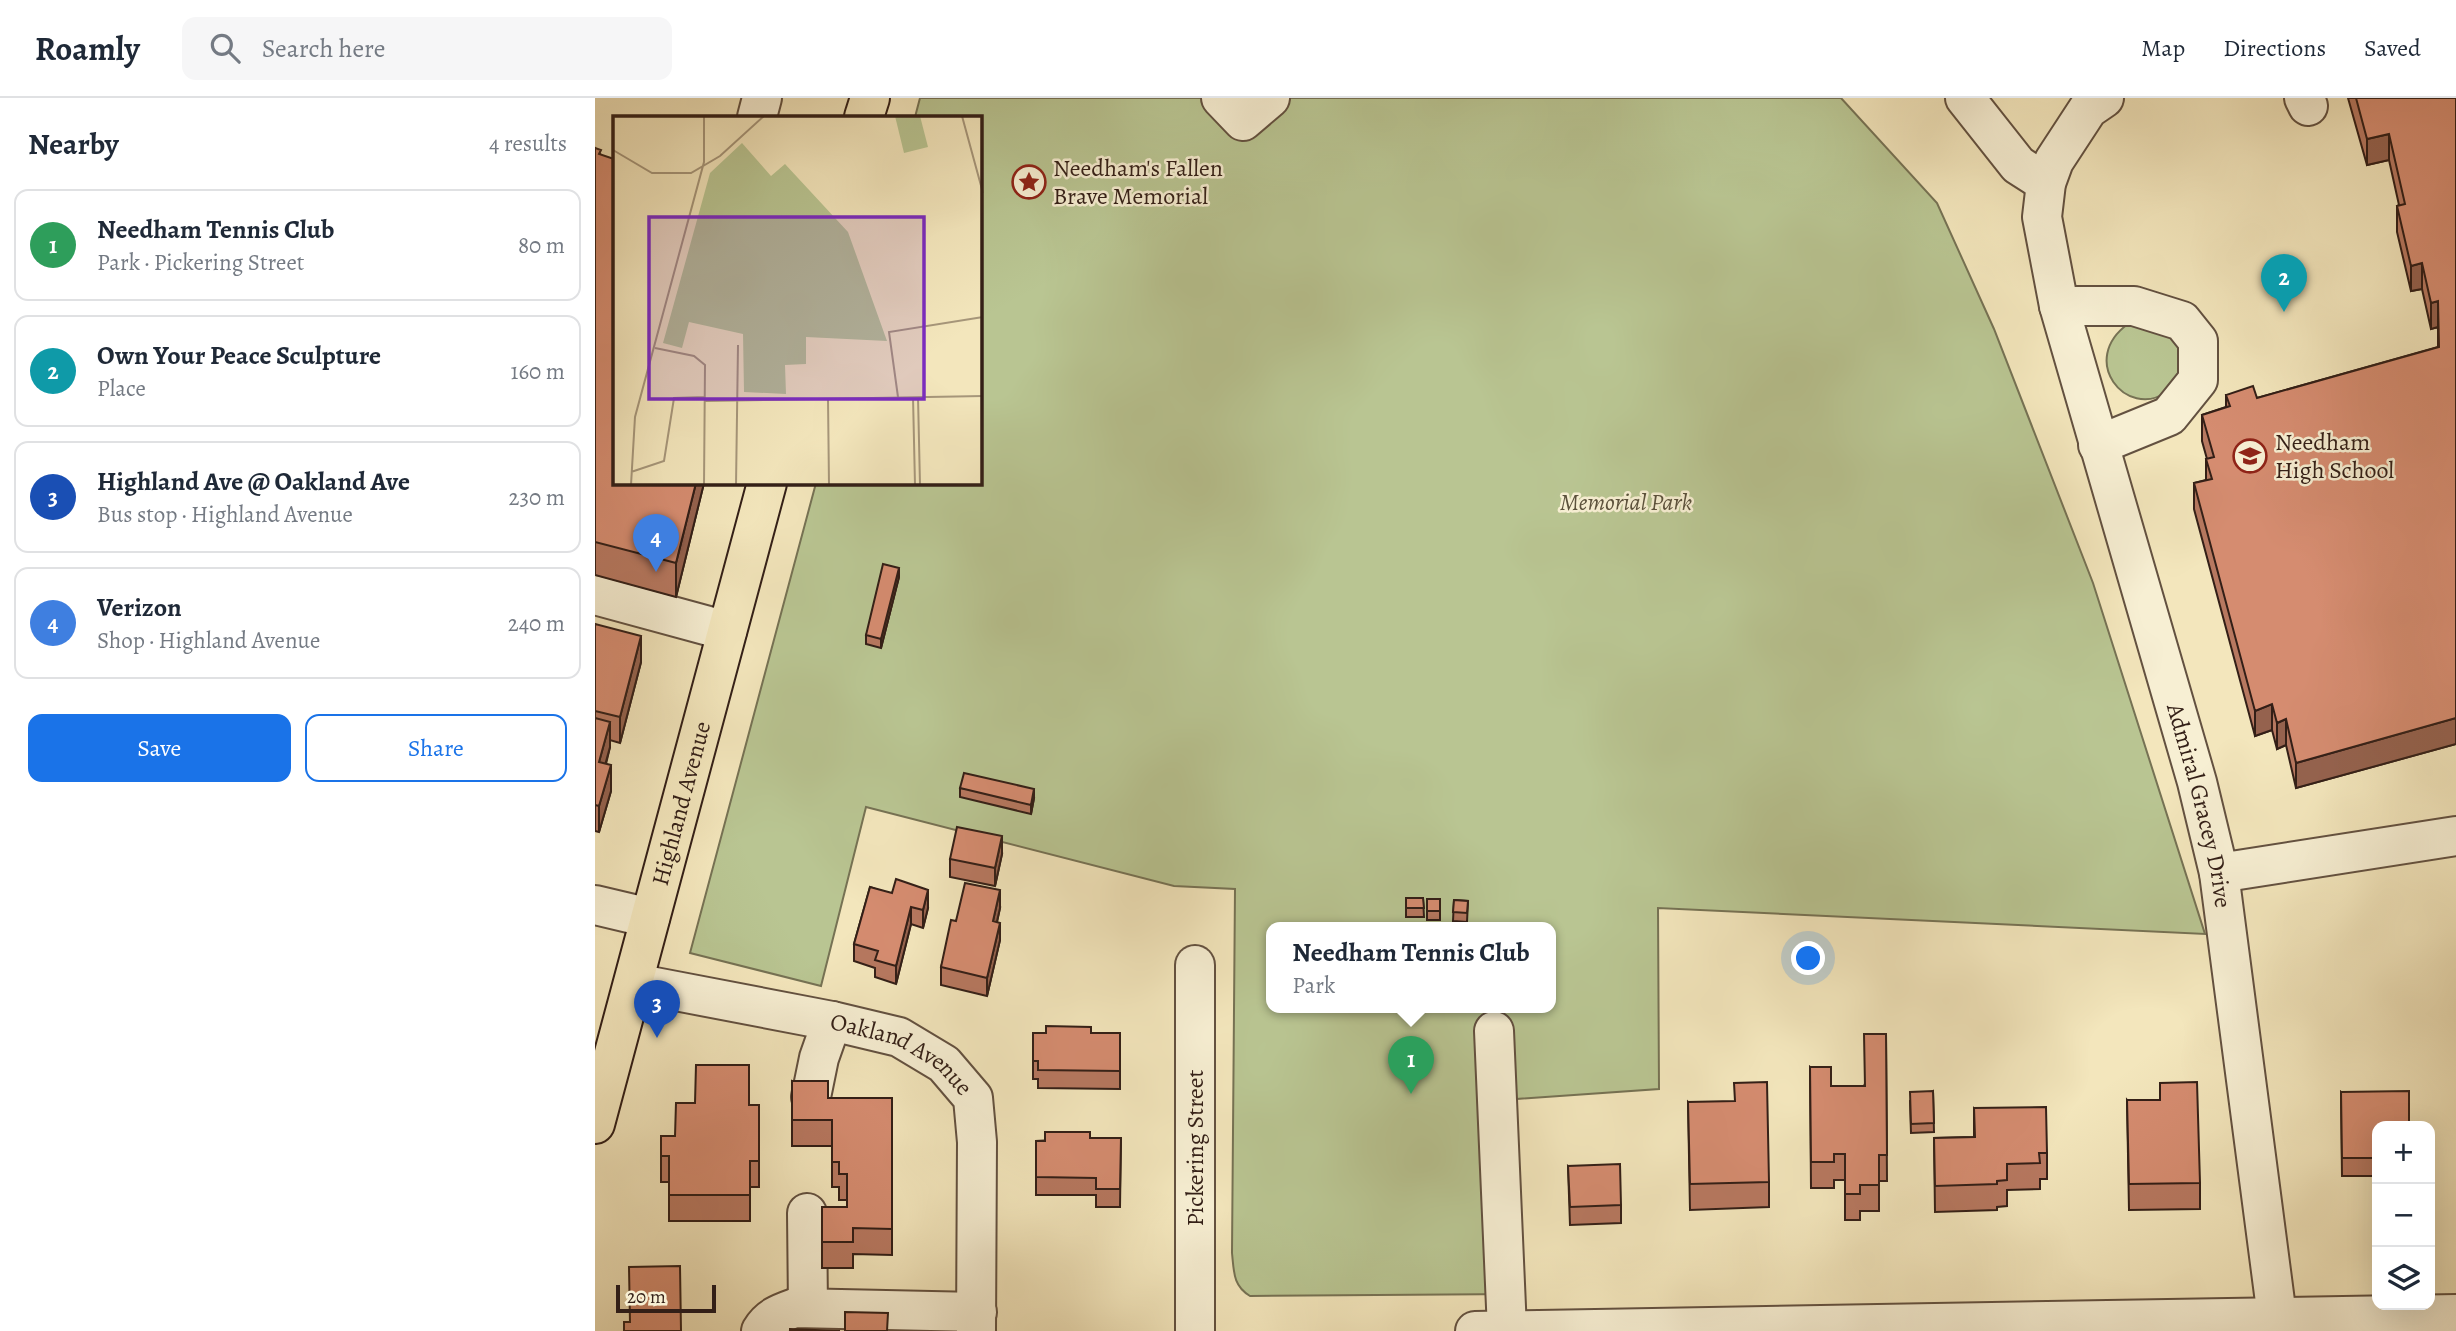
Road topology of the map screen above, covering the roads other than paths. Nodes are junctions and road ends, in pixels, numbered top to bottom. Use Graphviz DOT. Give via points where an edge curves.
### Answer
graph roads {
  1 [pos="870,98"];
  2 [pos="1221,98"];
  3 [pos="1271,98"];
  4 [pos="1965,98"];
  5 [pos="2091,102"];
  6 [pos="865,116"];
  7 [pos="2046,183"];
  8 [pos="2059,306"];
  9 [pos="2098,446"];
  10 [pos="766,485"];
  11 [pos="595,595"];
  12 [pos="727,631"];
  13 [pos="2456,836"];
  14 [pos="2218,873"];
  15 [pos="595,905"];
  16 [pos="650,918"];
  17 [pos="1195,965"];
  18 [pos="634,983"];
  19 [pos="832,1021"];
  20 [pos="1493,1031"];
  21 [pos="811,1097"];
  22 [pos="595,1124"];
  23 [pos="807,1213"];
  24 [pos="809,1308"];
  25 [pos="2456,1314"];
  26 [pos="2277,1317"];
  27 [pos="977,1322"];
  28 [pos="2399,1323"];
  29 [pos="1804,1328"];
  30 [pos="761,1331"];
  31 [pos="1195,1331"];
  32 [pos="1475,1331"];
  33 [pos="1507,1331"];
  1 -- 6 [label="main road"];
  2 -- 3 [label="street" via="1243,121"];
  4 -- 7 [label="street" via="2018,164"];
  5 -- 7 [label="street, Admiral Gracey Drive" via="2054,161"];
  7 -- 8 [label="street, Admiral Gracey Drive" via="2042,217"];
  8 -- 9 [label="street, Admiral Gracey Drive"];
  8 -- 9 [label="street" via="2134,306 2182,321 2198,341 2198,380 2169,416"];
  9 -- 14 [label="street, Admiral Gracey Drive" via="2197,782"];
  10 -- 12 [label="main road, Highland Avenue"];
  11 -- 12 [label="street"];
  12 -- 16 [label="main road, Highland Avenue"];
  13 -- 14 [label="street"];
  14 -- 26 [label="street, Admiral Gracey Drive"];
  15 -- 16 [label="street"];
  16 -- 18 [label="main road, Highland Avenue"];
  17 -- 31 [label="street, Pickering Street"];
  18 -- 19 [label="street, Oakland Avenue"];
  18 -- 22 [label="main road, Highland Avenue"];
  19 -- 21 [label="street"];
  19 -- 27 [label="street, Oakland Avenue" via="898,1037 944,1065 973,1098"];
  20 -- 33 [label="street"];
  23 -- 24 [label="street"];
  24 -- 27 [label="street"];
  24 -- 30 [label="street" via="777,1314"];
  25 -- 28 [label="street"];
  26 -- 28 [label="street"];
  26 -- 29 [label="street"];
  29 -- 33 [label="street"];
  32 -- 33 [label="street"];
}
